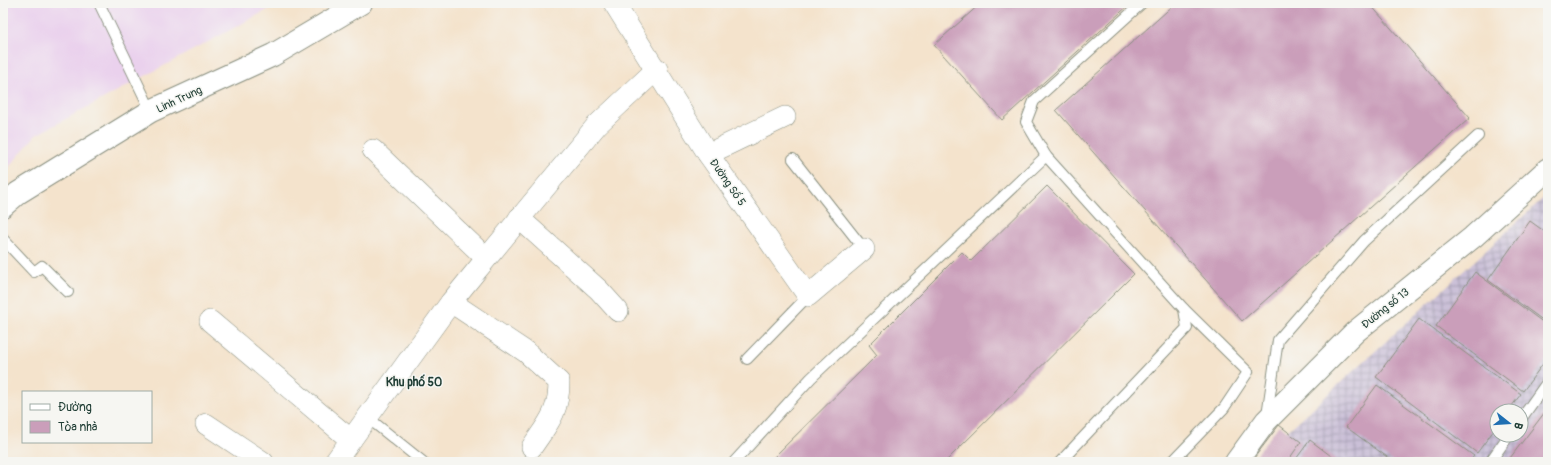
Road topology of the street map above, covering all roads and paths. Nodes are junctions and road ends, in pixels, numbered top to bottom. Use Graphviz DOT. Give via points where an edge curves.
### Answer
graph roads {
  1 [pos="99,3"];
  2 [pos="361,3"];
  3 [pos="614,3"];
  4 [pos="1142,3"];
  5 [pos="657,69"];
  6 [pos="151,111"];
  7 [pos="785,117"];
  8 [pos="1478,136"];
  9 [pos="373,150"];
  10 [pos="708,154"];
  11 [pos="1046,156"];
  12 [pos="793,159"];
  13 [pos="1548,169"];
  14 [pos="3,206"];
  15 [pos="519,218"];
  16 [pos="3,239"];
  17 [pos="864,249"];
  18 [pos="486,258"];
  19 [pos="68,292"];
  20 [pos="808,296"];
  21 [pos="451,302"];
  22 [pos="1184,308"];
  23 [pos="618,311"];
  24 [pos="210,321"];
  25 [pos="747,359"];
  26 [pos="1548,381"];
  27 [pos="1529,408"];
  28 [pos="367,418"];
  29 [pos="1266,421"];
  30 [pos="206,424"];
  31 [pos="351,440"];
  32 [pos="1503,443"];
  33 [pos="532,447"];
  34 [pos="262,462"];
  35 [pos="335,462"];
  36 [pos="423,462"];
  37 [pos="734,462"];
  38 [pos="1060,462"];
  39 [pos="1172,462"];
  40 [pos="1236,462"];
  41 [pos="1490,462"];
  1 -- 6 [label="lane"];
  2 -- 6 [label="street, Linh Trung" via="273,55"];
  3 -- 5 [label="street, Đường Số 5"];
  4 -- 11 [label="lane" via="1034,101 1026,122"];
  5 -- 10 [label="street, Đường Số 5"];
  5 -- 15 [label="street" via="597,125"];
  6 -- 14 [label="street, Linh Trung" via="18,193"];
  7 -- 10 [label="street"];
  8 -- 29 [label="lane" via="1364,241 1278,340"];
  9 -- 18 [label="street"];
  10 -- 20 [label="street, Đường Số 5"];
  11 -- 22 [label="lane"];
  11 -- 37 [label="lane" via="811,378"];
  12 -- 17 [label="lane"];
  13 -- 29 [label="street, Đường số 13" via="1473,237 1355,332"];
  15 -- 18 [label="street"];
  15 -- 23 [label="street" via="600,290"];
  16 -- 19 [label="lane" via="34,272 42,266"];
  17 -- 20 [label="street"];
  18 -- 21 [label="street"];
  20 -- 25 [label="lane"];
  21 -- 28 [label="street"];
  21 -- 33 [label="street" via="526,352 559,382 555,412"];
  22 -- 38 [label="lane" via="1187,328"];
  22 -- 39 [label="lane" via="1248,372 1224,408"];
  24 -- 31 [label="street"];
  26 -- 27 [label="lane"];
  28 -- 31 [label="street"];
  28 -- 36 [label="lane"];
  29 -- 40 [label="street, Đường số 13"];
  30 -- 34 [label="street"];
  31 -- 35 [label="street"];
  32 -- 41 [label="lane"];
}
